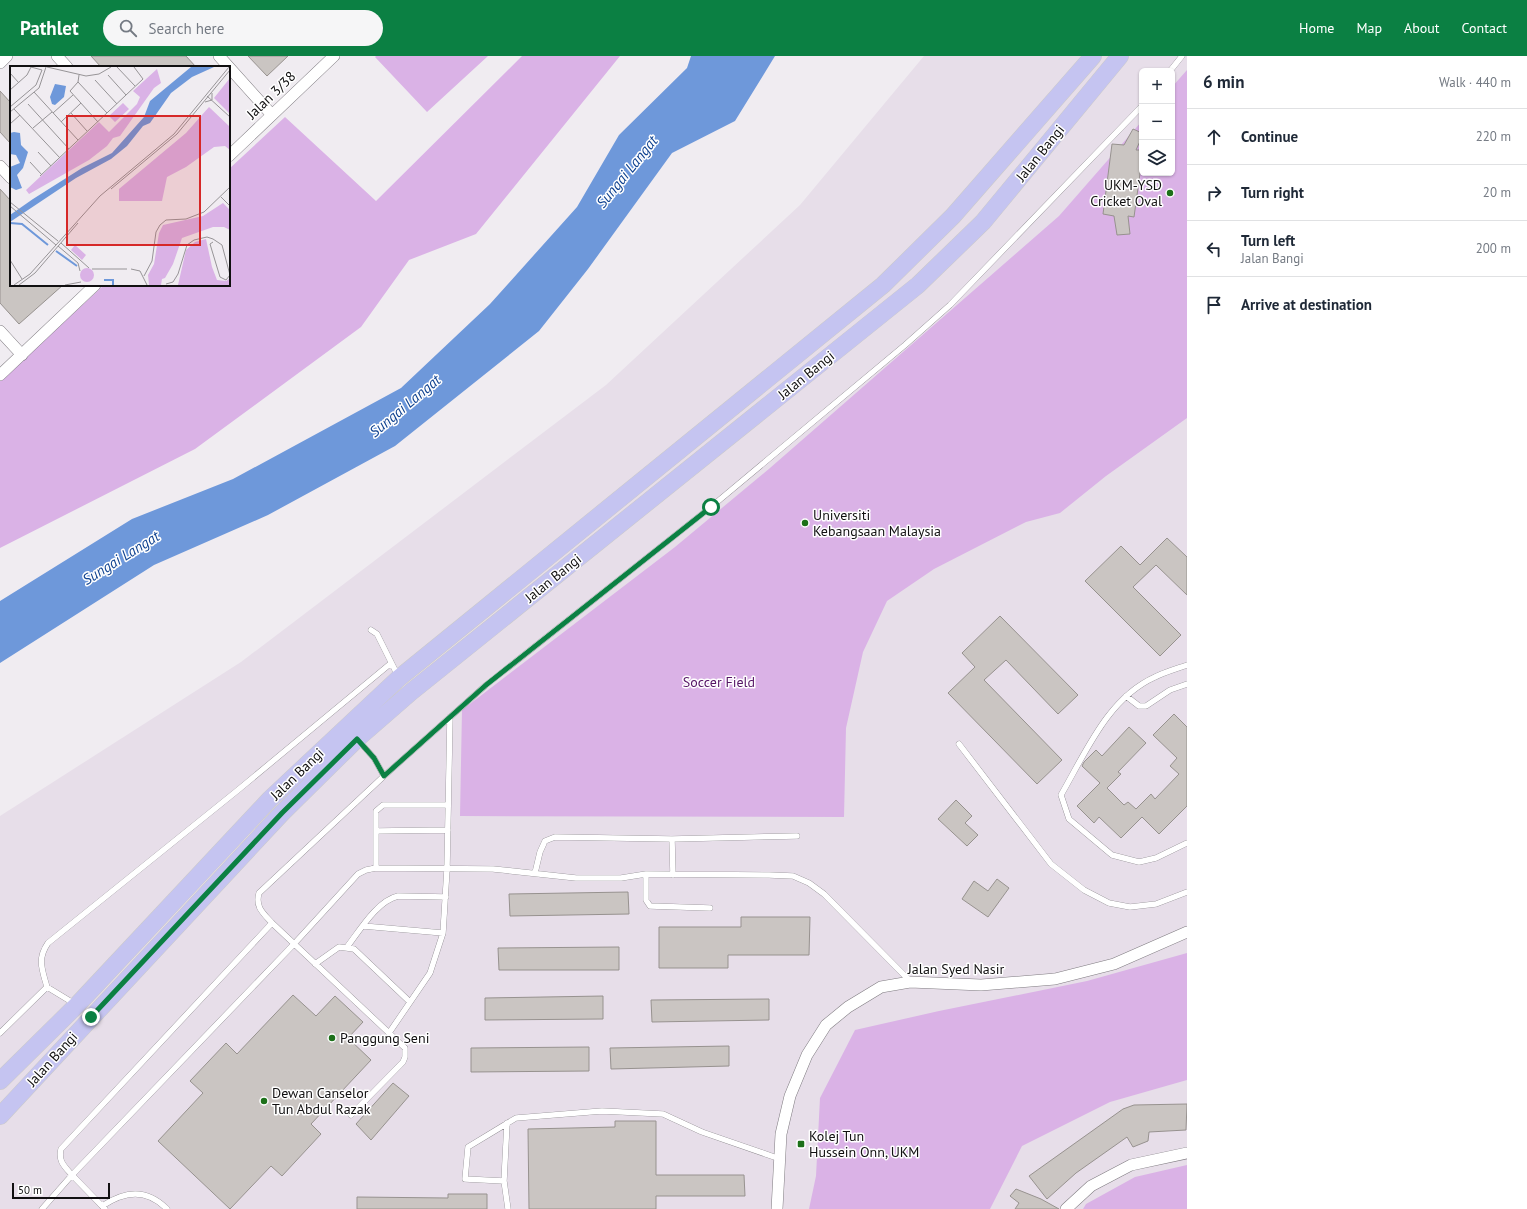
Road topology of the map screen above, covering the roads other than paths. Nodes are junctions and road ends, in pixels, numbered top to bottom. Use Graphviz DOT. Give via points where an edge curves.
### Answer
graph roads {
  1 [pos="7,56"];
  2 [pos="57,56"];
  3 [pos="219,56"];
  4 [pos="334,56"];
  5 [pos="1093,56"];
  6 [pos="1120,56"];
  7 [pos="1182,56"];
  8 [pos="0,62"];
  9 [pos="66,66"];
  10 [pos="228,66"];
  11 [pos="230,68"];
  12 [pos="1172,68"];
  13 [pos="1139,109"];
  14 [pos="272,115"];
  15 [pos="230,155"];
  16 [pos="0,166"];
  17 [pos="10,177"];
  18 [pos="93,286"];
  19 [pos="0,331"];
  20 [pos="22,355"];
  21 [pos="0,376"];
  22 [pos="371,630"];
  23 [pos="1187,665"];
  24 [pos="395,671"];
  25 [pos="1187,684"];
  26 [pos="1126,696"];
  27 [pos="450,717"];
  28 [pos="357,739"];
  29 [pos="959,744"];
  30 [pos="384,776"];
  31 [pos="448,805"];
  32 [pos="448,830"];
  33 [pos="376,831"];
  34 [pos="797,836"];
  35 [pos="672,839"];
  36 [pos="1187,843"];
  37 [pos="376,868"];
  38 [pos="447,869"];
  39 [pos="535,873"];
  40 [pos="646,874"];
  41 [pos="673,875"];
  42 [pos="1187,892"];
  43 [pos="446,897"];
  44 [pos="710,908"];
  45 [pos="272,923"];
  46 [pos="363,926"];
  47 [pos="1187,932"];
  48 [pos="443,933"];
  49 [pos="294,944"];
  50 [pos="347,947"];
  51 [pos="315,964"];
  52 [pos="910,982"];
  53 [pos="47,987"];
  54 [pos="410,1002"];
  55 [pos="77,1005"];
  56 [pos="0,1033"];
  57 [pos="389,1033"];
  58 [pos="0,1081"];
  59 [pos="0,1116"];
  60 [pos="352,1116"];
  61 [pos="507,1123"];
  62 [pos="1187,1153"];
  63 [pos="780,1159"];
  64 [pos="72,1174"];
  65 [pos="504,1181"];
  66 [pos="104,1207"];
  67 [pos="42,1209"];
  68 [pos="167,1209"];
  69 [pos="508,1209"];
  70 [pos="777,1209"];
  71 [pos="1066,1209"];
  1 -- 8 [label="street"];
  2 -- 9 [label="street"];
  3 -- 10 [label="street"];
  4 -- 14 [label="street, Jalan 3/38"];
  5 -- 24 [label="main road, Jalan Bangi" via="953,216 884,285"];
  6 -- 28 [label="main road, Jalan Bangi" via="983,222 918,285 411,692"];
  7 -- 12 [label="lane"];
  11 -- 14 [label="street"];
  13 -- 27 [label="lane" via="950,305 905,345 711,507 486,685"];
  14 -- 15 [label="street, Jalan 3/38"];
  16 -- 17 [label="street"];
  18 -- 20 [label="street"];
  19 -- 20 [label="street"];
  20 -- 21 [label="street"];
  22 -- 24 [label="lane" via="377,634"];
  23 -- 26 [label="lane" via="1154,677"];
  24 -- 53 [label="lane" via="238,790 48,943 42,952 41,966"];
  24 -- 55 [label="main road, Jalan Bangi" via="270,799"];
  25 -- 26 [label="lane" via="1170,690 1146,706 1139,706"];
  26 -- 36 [label="lane" via="1106,717 1061,795 1069,819 1112,855 1139,862 1156,858"];
  27 -- 30 [label="lane"];
  27 -- 31 [label="lane"];
  28 -- 30 [label="lane" via="374,758"];
  28 -- 59 [label="main road, Jalan Bangi" via="277,818"];
  29 -- 42 [label="lane" via="1051,864 1084,890 1109,903 1130,907 1156,904"];
  30 -- 45 [label="lane" via="259,893 258,906"];
  31 -- 32 [label="lane"];
  31 -- 33 [label="lane" via="383,805 376,811"];
  32 -- 33 [label="lane"];
  32 -- 38 [label="lane"];
  33 -- 37 [label="lane"];
  34 -- 35 [label="lane"];
  35 -- 39 [label="lane" via="556,837 545,841"];
  35 -- 41 [label="lane"];
  37 -- 38 [label="lane"];
  37 -- 49 [label="lane" via="358,874"];
  38 -- 39 [label="lane" via="493,869"];
  38 -- 43 [label="lane"];
  39 -- 40 [label="lane" via="576,878 621,878"];
  40 -- 41 [label="lane"];
  40 -- 44 [label="lane" via="646,900 650,906"];
  41 -- 52 [label="lane" via="792,876 809,883 824,894"];
  43 -- 46 [label="lane" via="391,897 382,903"];
  43 -- 48 [label="lane"];
  45 -- 49 [label="lane"];
  45 -- 64 [label="lane" via="61,1149 59,1156 62,1164"];
  46 -- 48 [label="lane"];
  46 -- 50 [label="lane"];
  47 -- 52 [label="street, Jalan Syed Nasir" via="1114,964 1055,979 981,986"];
  48 -- 54 [label="lane" via="430,973"];
  49 -- 51 [label="lane"];
  49 -- 64 [label="lane"];
  50 -- 51 [label="lane" via="334,949"];
  50 -- 54 [label="lane" via="354,949"];
  51 -- 57 [label="lane"];
  52 -- 63 [label="street, Jalan Syed Nasir" via="881,987 848,1007 826,1025 807,1055 790,1096 781,1134"];
  53 -- 55 [label="lane"];
  53 -- 56 [label="lane"];
  54 -- 57 [label="lane"];
  55 -- 58 [label="main road, Jalan Bangi"];
  57 -- 60 [label="lane" via="404,1048 403,1062"];
  61 -- 63 [label="lane" via="516,1118 602,1111 663,1114 702,1132"];
  61 -- 65 [label="lane"];
  61 -- 65 [label="lane" via="468,1147 465,1179"];
  62 -- 71 [label="street" via="1131,1165 1090,1186"];
  63 -- 70 [label="street, Jalan Syed Nasir"];
  64 -- 66 [label="lane"];
  64 -- 67 [label="lane"];
  65 -- 69 [label="lane"];
  66 -- 68 [label="lane" via="115,1197 130,1194 146,1195"];
}
